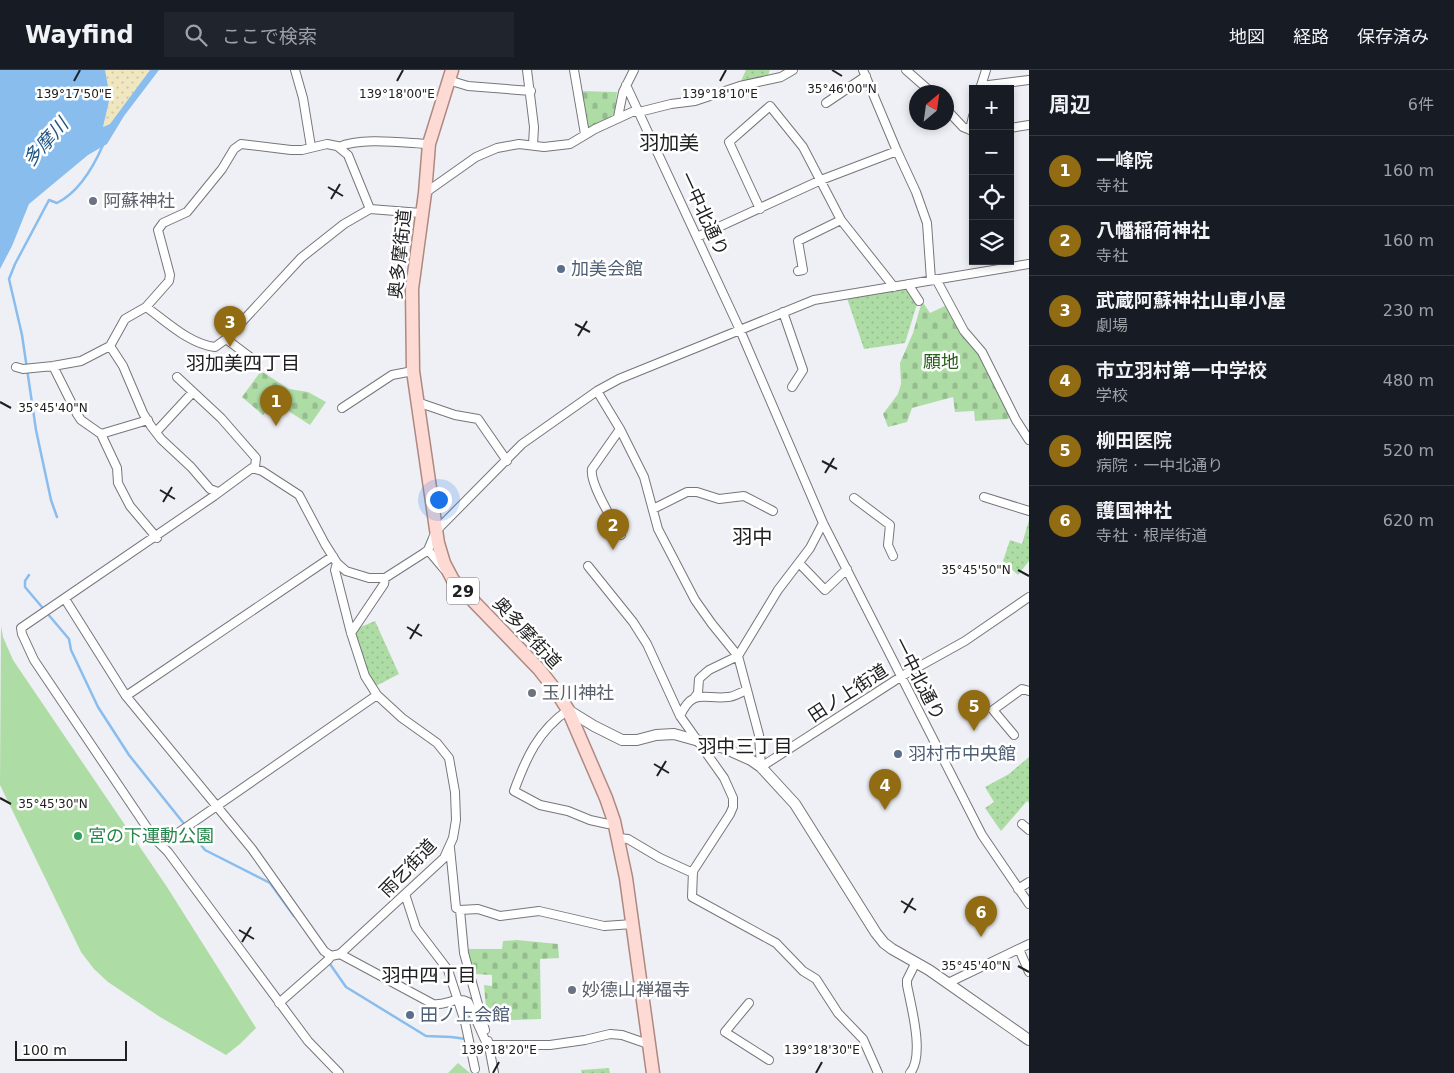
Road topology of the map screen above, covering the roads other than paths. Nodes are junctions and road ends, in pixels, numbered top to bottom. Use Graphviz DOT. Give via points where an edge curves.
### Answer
graph roads {
  1 [pos="295,70"];
  2 [pos="528,70"];
  3 [pos="574,70"];
  4 [pos="634,70"];
  5 [pos="793,70"];
  6 [pos="906,70"];
  7 [pos="986,70"];
  8 [pos="865,73"];
  9 [pos="450,75"];
  10 [pos="1029,80"];
  11 [pos="626,85"];
  12 [pos="923,85"];
  13 [pos="982,85"];
  14 [pos="999,85"];
  15 [pos="531,91"];
  16 [pos="826,104"];
  17 [pos="639,112"];
  18 [pos="618,117"];
  19 [pos="954,118"];
  20 [pos="1029,126"];
  21 [pos="1014,128"];
  22 [pos="969,129"];
  23 [pos="585,134"];
  24 [pos="429,144"];
  25 [pos="533,145"];
  26 [pos="310,147"];
  27 [pos="339,147"];
  28 [pos="897,151"];
  29 [pos="821,180"];
  30 [pos="425,192"];
  31 [pos="370,209"];
  32 [pos="760,209"];
  33 [pos="421,213"];
  34 [pos="841,220"];
  35 [pos="697,236"];
  36 [pos="1029,264"];
  37 [pos="798,270"];
  38 [pos="934,280"];
  39 [pos="908,284"];
  40 [pos="894,286"];
  41 [pos="919,301"];
  42 [pos="146,307"];
  43 [pos="783,312"];
  44 [pos="740,330"];
  45 [pos="226,339"];
  46 [pos="110,346"];
  47 [pos="258,363"];
  48 [pos="53,366"];
  49 [pos="23,368"];
  50 [pos="413,371"];
  51 [pos="177,377"];
  52 [pos="792,388"];
  53 [pos="597,391"];
  54 [pos="193,392"];
  55 [pos="417,402"];
  56 [pos="342,408"];
  57 [pos="148,420"];
  58 [pos="620,429"];
  59 [pos="156,432"];
  60 [pos="100,434"];
  61 [pos="1029,440"];
  62 [pos="506,461"];
  63 [pos="255,467"];
  64 [pos="218,492"];
  65 [pos="984,497"];
  66 [pos="854,498"];
  67 [pos="653,509"];
  68 [pos="773,511"];
  69 [pos="1029,511"];
  70 [pos="823,523"];
  71 [pos="436,531"];
  72 [pos="621,535"];
  73 [pos="156,538"];
  74 [pos="428,550"];
  75 [pos="892,556"];
  76 [pos="335,559"];
  77 [pos="799,563"];
  78 [pos="588,566"];
  79 [pos="847,569"];
  80 [pos="448,571"];
  81 [pos="385,578"];
  82 [pos="1029,597"];
  83 [pos="65,598"];
  84 [pos="351,633"];
  85 [pos="738,656"];
  86 [pos="902,676"];
  87 [pos="747,690"];
  88 [pos="1029,691"];
  89 [pos="377,695"];
  90 [pos="126,696"];
  91 [pos="695,697"];
  92 [pos="568,710"];
  93 [pos="680,716"];
  94 [pos="1014,735"];
  95 [pos="695,738"];
  96 [pos="761,767"];
  97 [pos="216,806"];
  98 [pos="614,821"];
  99 [pos="1022,824"];
  100 [pos="1029,830"];
  101 [pos="618,838"];
  102 [pos="162,844"];
  103 [pos="450,846"];
  104 [pos="693,873"];
  105 [pos="1029,882"];
  106 [pos="1018,889"];
  107 [pos="405,894"];
  108 [pos="1029,904"];
  109 [pos="460,910"];
  110 [pos="633,924"];
  111 [pos="1029,944"];
  112 [pos="1019,949"];
  113 [pos="340,954"];
  114 [pos="328,959"];
  115 [pos="914,967"];
  116 [pos="1029,972"];
  117 [pos="948,983"];
  118 [pos="458,999"];
  119 [pos="748,1003"];
  120 [pos="279,1004"];
  121 [pos="1029,1040"];
  122 [pos="648,1044"];
  123 [pos="489,1045"];
  124 [pos="769,1060"];
  125 [pos="475,1069"];
  126 [pos="914,1071"];
  127 [pos="339,1073"];
  128 [pos="494,1073"];
  129 [pos="653,1073"];
  130 [pos="878,1073"];
  1 -- 26 [label="street"];
  2 -- 15 [label="street"];
  3 -- 23 [label="street"];
  4 -- 11 [label="street"];
  5 -- 17 [label="street" via="781,77 695,101"];
  6 -- 12 [label="street"];
  7 -- 13 [label="street"];
  8 -- 16 [label="street"];
  8 -- 28 [label="street"];
  9 -- 15 [label="street" via="468,86"];
  9 -- 24 [label="main road, 奥多摩街道 / 29"];
  10 -- 14 [label="street"];
  11 -- 17 [label="street, 一中北通り"];
  11 -- 18 [label="street"];
  15 -- 25 [label="street"];
  17 -- 18 [label="street"];
  17 -- 35 [label="street, 一中北通り"];
  18 -- 23 [label="street"];
  19 -- 22 [label="street"];
  20 -- 21 [label="street"];
  23 -- 25 [label="street" via="570,144"];
  24 -- 27 [label="street" via="374,142"];
  24 -- 30 [label="main road, 奥多摩街道 / 29"];
  25 -- 30 [label="street" via="508,145 490,150"];
  26 -- 27 [label="street" via="327,144"];
  26 -- 42 [label="street" via="291,150 243,143 236,146 187,212 163,223 158,230 170,278"];
  27 -- 31 [label="street" via="348,155"];
  28 -- 29 [label="street"];
  28 -- 38 [label="street" via="927,223"];
  29 -- 32 [label="street"];
  29 -- 32 [label="street" via="803,146 770,106 728,142"];
  29 -- 34 [label="street"];
  30 -- 33 [label="main road, 奥多摩街道 / 29"];
  31 -- 33 [label="street"];
  31 -- 45 [label="street" via="344,224 301,258"];
  32 -- 35 [label="street"];
  33 -- 50 [label="main road, 奥多摩街道 / 29" via="412,289"];
  34 -- 37 [label="street" via="798,241 803,270"];
  34 -- 40 [label="street"];
  35 -- 44 [label="street, 一中北通り"];
  36 -- 38 [label="street"];
  38 -- 39 [label="street"];
  38 -- 61 [label="street" via="964,331 982,352"];
  39 -- 40 [label="street"];
  39 -- 41 [label="street"];
  40 -- 43 [label="street" via="814,300"];
  42 -- 45 [label="street" via="205,346 215,347"];
  42 -- 46 [label="street" via="125,319"];
  43 -- 44 [label="street"];
  43 -- 52 [label="street" via="803,370"];
  44 -- 53 [label="street" via="618,378"];
  44 -- 70 [label="street, 一中北通り"];
  45 -- 47 [label="street"];
  46 -- 48 [label="street" via="81,361"];
  46 -- 57 [label="street"];
  48 -- 49 [label="street"];
  48 -- 60 [label="street" via="81,420"];
  50 -- 55 [label="main road, 奥多摩街道 / 29"];
  50 -- 56 [label="street" via="392,375"];
  51 -- 54 [label="street"];
  53 -- 58 [label="street"];
  53 -- 62 [label="street" via="534,435"];
  54 -- 59 [label="street"];
  54 -- 63 [label="street" via="256,458"];
  55 -- 62 [label="street" via="478,419"];
  55 -- 71 [label="main road, 奥多摩街道 / 29"];
  57 -- 59 [label="street"];
  57 -- 60 [label="street"];
  58 -- 67 [label="street" via="644,477"];
  58 -- 72 [label="street" via="590,475"];
  59 -- 64 [label="street" via="210,489"];
  60 -- 73 [label="street" via="117,468 118,483 130,506"];
  62 -- 71 [label="street"];
  63 -- 64 [label="street"];
  63 -- 76 [label="street" via="299,495"];
  64 -- 73 [label="street"];
  65 -- 69 [label="street"];
  66 -- 75 [label="street" via="890,525 888,545"];
  67 -- 68 [label="street" via="687,492 697,492 719,499 744,496"];
  67 -- 85 [label="street" via="658,529 695,600"];
  70 -- 77 [label="street"];
  70 -- 79 [label="street, 一中北通り"];
  71 -- 74 [label="street"];
  71 -- 80 [label="main road, 奥多摩街道 / 29"];
  73 -- 83 [label="street"];
  74 -- 80 [label="street"];
  74 -- 81 [label="street"];
  76 -- 81 [label="street" via="358,576"];
  76 -- 84 [label="street"];
  76 -- 90 [label="street"];
  77 -- 79 [label="street" via="825,590"];
  77 -- 85 [label="street" via="778,590"];
  78 -- 93 [label="street" via="648,644"];
  79 -- 86 [label="street, 一中北通り"];
  80 -- 92 [label="main road, 奥多摩街道 / 29" via="458,587 539,669"];
  81 -- 84 [label="street"];
  82 -- 86 [label="street, 田ノ上街道" via="965,641"];
  83 -- 90 [label="street"];
  83 -- 102 [label="street" via="21,628 22,634 34,660 154,838"];
  84 -- 89 [label="street" via="365,676"];
  85 -- 87 [label="street"];
  85 -- 91 [label="street" via="702,676"];
  86 -- 96 [label="street, 田ノ上街道"];
  86 -- 106 [label="street, 一中北通り" via="982,836"];
  87 -- 91 [label="street" via="729,697"];
  87 -- 96 [label="street" via="759,735"];
  88 -- 94 [label="street" via="1022,689 993,710"];
  89 -- 97 [label="street"];
  89 -- 103 [label="street" via="436,743 449,758 456,811"];
  90 -- 97 [label="street"];
  91 -- 93 [label="street"];
  92 -- 95 [label="street" via="622,740 664,734"];
  92 -- 98 [label="main road, 奥多摩街道 / 29"];
  92 -- 98 [label="street" via="540,736 514,790 540,805 608,824"];
  93 -- 95 [label="street"];
  95 -- 96 [label="street" via="741,754"];
  95 -- 104 [label="street" via="724,778 733,803 732,811"];
  96 -- 115 [label="street" via="795,804 876,933"];
  97 -- 102 [label="street"];
  97 -- 114 [label="street" via="252,848"];
  98 -- 101 [label="main road, 奥多摩街道 / 29"];
  99 -- 100 [label="street"];
  101 -- 104 [label="street" via="628,839"];
  101 -- 110 [label="main road, 奥多摩街道 / 29"];
  102 -- 120 [label="street"];
  103 -- 107 [label="street, 雨乞街道" via="444,858"];
  103 -- 109 [label="street, 雨乞街道" via="456,908"];
  104 -- 130 [label="street" via="692,897 776,943 816,980 838,1013 863,1039"];
  105 -- 106 [label="street"];
  106 -- 108 [label="street, 一中北通り"];
  107 -- 113 [label="street, 雨乞街道"];
  107 -- 118 [label="street" via="416,928 448,970"];
  109 -- 110 [label="street" via="478,909 500,916 539,911 604,926"];
  109 -- 123 [label="street, 雨乞街道" via="464,953"];
  110 -- 122 [label="main road, 奥多摩街道 / 29"];
  111 -- 112 [label="street"];
  112 -- 116 [label="street"];
  112 -- 117 [label="street"];
  113 -- 114 [label="street"];
  113 -- 118 [label="street" via="431,1003"];
  114 -- 120 [label="street"];
  115 -- 117 [label="street"];
  115 -- 126 [label="street" via="907,985 916,1024"];
  117 -- 121 [label="street"];
  118 -- 123 [label="street" via="470,1004"];
  118 -- 125 [label="street"];
  119 -- 124 [label="street" via="725,1032"];
  120 -- 127 [label="street"];
  122 -- 123 [label="street" via="610,1034 550,1045"];
  122 -- 129 [label="main road, 奥多摩街道 / 29"];
  123 -- 128 [label="street"];
}
